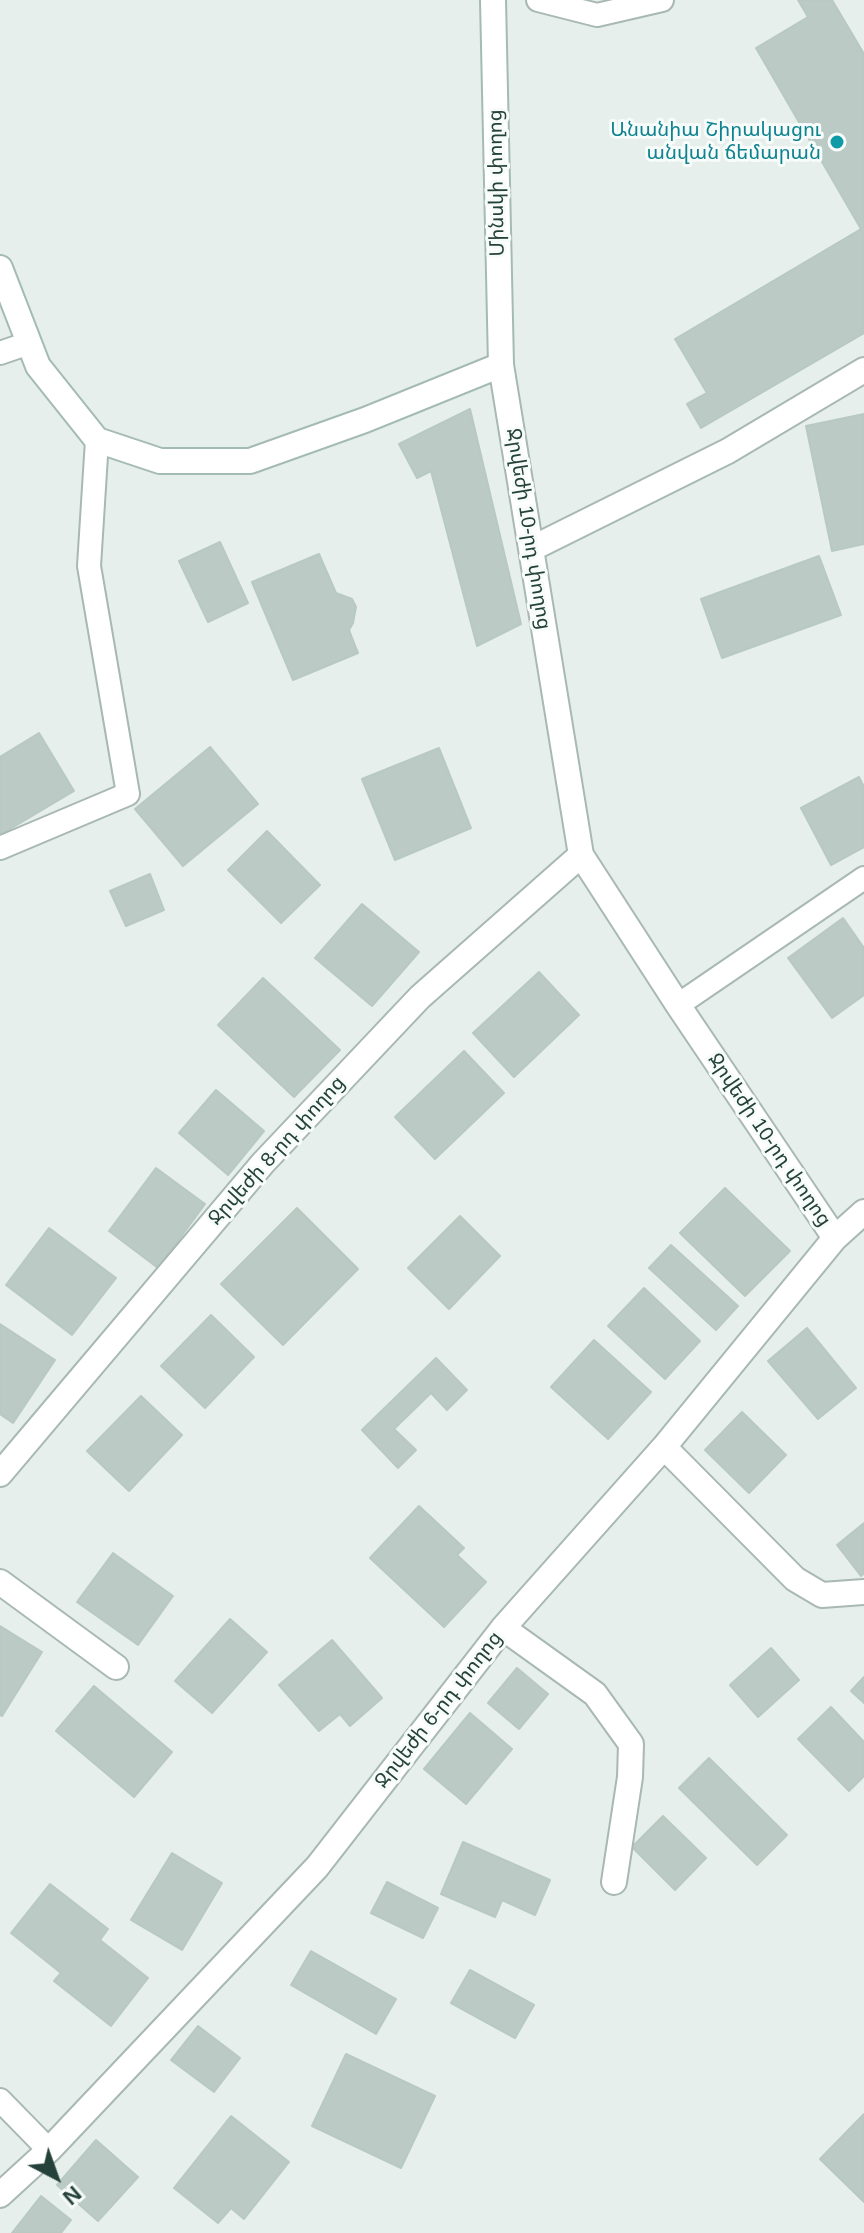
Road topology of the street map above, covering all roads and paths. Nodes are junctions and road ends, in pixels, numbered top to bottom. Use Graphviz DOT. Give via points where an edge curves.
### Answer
graph roads {
  1 [pos="493,0"];
  2 [pos="538,0"];
  3 [pos="662,0"];
  4 [pos="0,268"];
  5 [pos="29,343"];
  6 [pos="0,353"];
  7 [pos="501,365"];
  8 [pos="864,370"];
  9 [pos="97,440"];
  10 [pos="531,549"];
  11 [pos="0,848"];
  12 [pos="581,855"];
  13 [pos="864,878"];
  14 [pos="678,1005"];
  15 [pos="864,1212"];
  16 [pos="835,1238"];
  17 [pos="664,1447"];
  18 [pos="0,1474"];
  19 [pos="0,1582"];
  20 [pos="864,1592"];
  21 [pos="503,1628"];
  22 [pos="116,1667"];
  23 [pos="614,1882"];
  24 [pos="0,2100"];
  25 [pos="49,2150"];
  26 [pos="0,2195"];
  1 -- 7 [label="street, Մինսկի փողոց"];
  2 -- 3 [label="lane" via="597,15"];
  4 -- 5 [label="street"];
  5 -- 6 [label="lane"];
  5 -- 9 [label="street" via="38,366"];
  7 -- 9 [label="street" via="250,461 160,461"];
  7 -- 10 [label="street, Ջրվեժի 10-րդ փողոց"];
  8 -- 10 [label="street" via="728,451"];
  9 -- 11 [label="lane" via="89,566 128,794"];
  10 -- 12 [label="street, Ջրվեժի 10-րդ փողոց"];
  12 -- 14 [label="street, Ջրվեժի 10-րդ փողոց"];
  12 -- 18 [label="street, Ջրվեժի 8-րդ փողոց" via="420,997 263,1163"];
  13 -- 14 [label="lane"];
  14 -- 16 [label="street, Ջրվեժի 10-րդ փողոց"];
  15 -- 16 [label="street, Ջրվեժի 6-րդ փողոց"];
  16 -- 17 [label="street, Ջրվեժի 6-րդ փողոց"];
  17 -- 20 [label="street" via="795,1579 822,1595"];
  17 -- 21 [label="street, Ջրվեժի 6-րդ փողոց"];
  19 -- 22 [label="street"];
  21 -- 23 [label="street" via="595,1694 631,1744"];
  21 -- 25 [label="street, Ջրվեժի 6-րդ փողոց" via="317,1867"];
  24 -- 25 [label="lane"];
  25 -- 26 [label="street, Ջրվեժի 6-րդ փողոց"];
}
